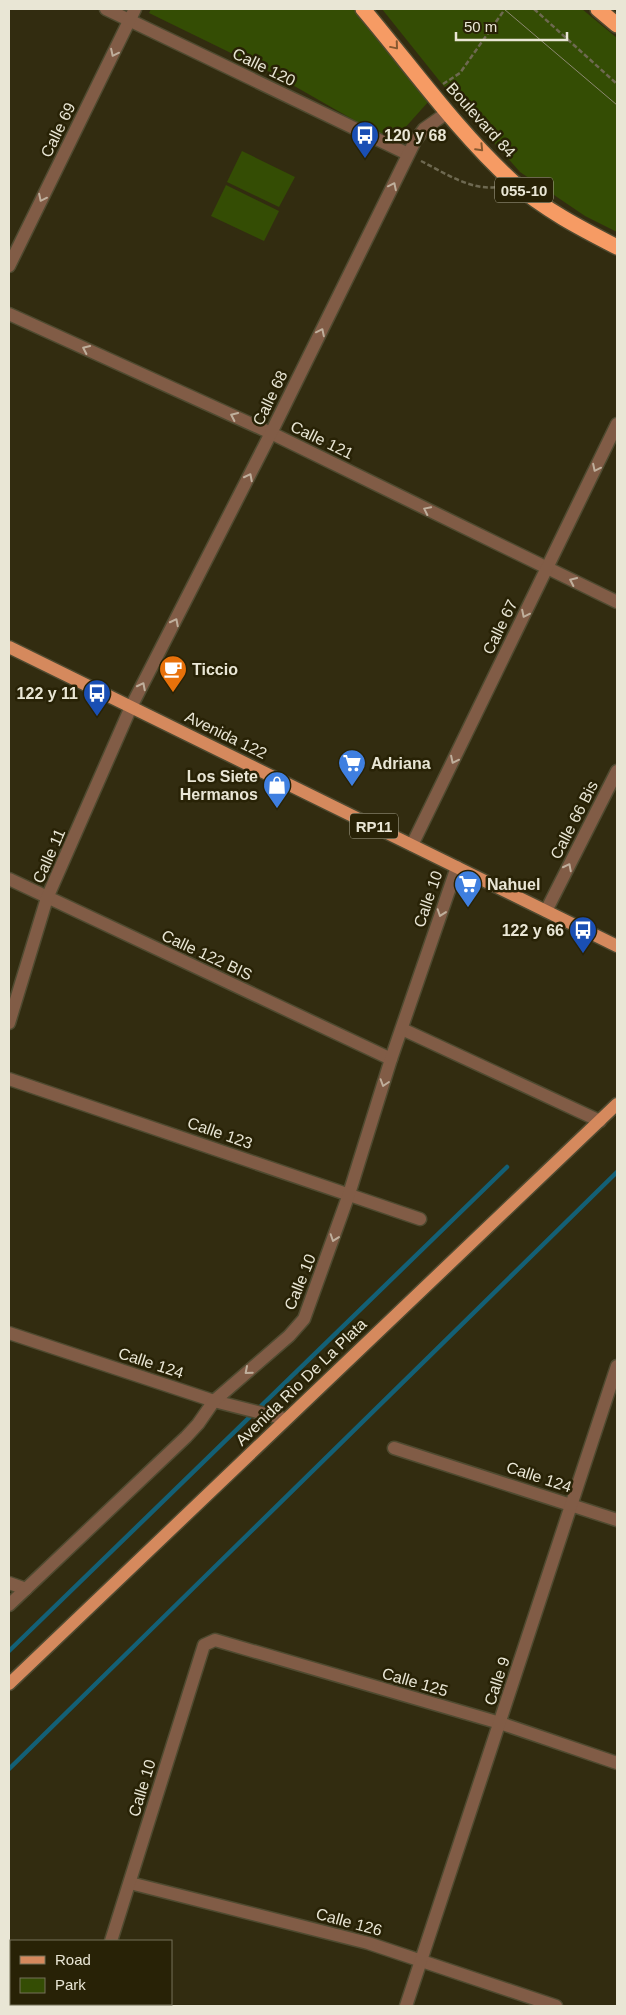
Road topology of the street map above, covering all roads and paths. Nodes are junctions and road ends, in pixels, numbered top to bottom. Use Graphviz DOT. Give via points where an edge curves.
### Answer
graph roads {
  1 [pos="106,9"];
  2 [pos="363,9"];
  3 [pos="505,9"];
  4 [pos="534,9"];
  5 [pos="598,9"];
  6 [pos="133,14"];
  7 [pos="617,26"];
  8 [pos="617,84"];
  9 [pos="435,95"];
  10 [pos="448,112"];
  11 [pos="408,154"];
  12 [pos="514,183"];
  13 [pos="617,246"];
  14 [pos="9,266"];
  15 [pos="9,314"];
  16 [pos="617,424"];
  17 [pos="271,433"];
  18 [pos="547,569"];
  19 [pos="617,602"];
  20 [pos="9,647"];
  21 [pos="131,707"];
  22 [pos="617,772"];
  23 [pos="412,845"];
  24 [pos="457,866"];
  25 [pos="9,879"];
  26 [pos="48,898"];
  27 [pos="546,911"];
  28 [pos="617,946"];
  29 [pos="9,1023"];
  30 [pos="402,1029"];
  31 [pos="392,1059"];
  32 [pos="9,1079"];
  33 [pos="617,1104"];
  34 [pos="600,1121"];
  35 [pos="349,1194"];
  36 [pos="420,1219"];
  37 [pos="9,1334"];
  38 [pos="617,1366"];
  39 [pos="214,1401"];
  40 [pos="285,1419"];
  41 [pos="394,1448"];
  42 [pos="572,1505"];
  43 [pos="617,1520"];
  44 [pos="9,1583"];
  45 [pos="26,1589"];
  46 [pos="9,1605"];
  47 [pos="204,1645"];
  48 [pos="9,1684"];
  49 [pos="500,1724"];
  50 [pos="617,1763"];
  51 [pos="130,1883"];
  52 [pos="111,1940"];
  53 [pos="421,1960"];
  54 [pos="406,2006"];
  55 [pos="556,2006"];
  1 -- 6 [label="street, Calle 120"];
  2 -- 9 [label="highway, Boulevard 84 / 055-10, one-way"];
  3 -- 9 [label="path" via="460,73 442,84"];
  4 -- 8 [label="path"];
  5 -- 7 [label="highway"];
  6 -- 11 [label="street, Calle 120"];
  6 -- 14 [label="street, Calle 69, one-way"];
  9 -- 10 [label="highway, Boulevard 84 / 055-10"];
  10 -- 11 [label="street, Calle 68" via="424,129"];
  10 -- 12 [label="highway, Boulevard 84 / 055-10, one-way"];
  11 -- 12 [label="path" via="458,181 491,188"];
  17 -- 11 [label="street, Calle 68, one-way"];
  12 -- 13 [label="highway, Boulevard 84 / 055-10" via="581,228"];
  17 -- 15 [label="street, Calle 121, one-way"];
  16 -- 18 [label="street, Calle 67, one-way"];
  18 -- 17 [label="street, Calle 121, one-way"];
  21 -- 17 [label="street, Calle 68, one-way"];
  19 -- 18 [label="street, Calle 121, one-way"];
  18 -- 23 [label="street, Calle 67, one-way"];
  20 -- 21 [label="main road, Avenida 122 / RP11"];
  21 -- 23 [label="main road, Avenida 122 / RP11"];
  21 -- 26 [label="street, Calle 11"];
  27 -- 22 [label="street, Calle 66 Bis, one-way"];
  23 -- 24 [label="main road, Avenida 122 / RP11"];
  24 -- 27 [label="main road, Avenida 122 / RP11"];
  24 -- 30 [label="street, Calle 10, one-way"];
  25 -- 26 [label="street, Calle 122 BIS"];
  26 -- 29 [label="street, Calle 11"];
  26 -- 31 [label="street, Calle 122 BIS"];
  27 -- 28 [label="main road, Avenida 122 / RP11"];
  30 -- 31 [label="street, Calle 10"];
  30 -- 34 [label="street"];
  31 -- 35 [label="street, Calle 10, one-way"];
  32 -- 35 [label="street, Calle 123"];
  33 -- 34 [label="main road, Avenida Rìo De La Plata"];
  34 -- 40 [label="main road, Avenida Rìo De La Plata"];
  35 -- 36 [label="street, Calle 123"];
  35 -- 39 [label="street, Calle 10, one-way" via="304,1319"];
  37 -- 39 [label="street, Calle 124"];
  38 -- 42 [label="street, Calle 9"];
  39 -- 40 [label="street, Calle 124"];
  39 -- 45 [label="street, Calle 10" via="198,1424"];
  40 -- 48 [label="main road, Avenida Rìo De La Plata"];
  41 -- 42 [label="street, Calle 124"];
  42 -- 43 [label="street, Calle 124"];
  42 -- 49 [label="street, Calle 9"];
  44 -- 45 [label="street"];
  45 -- 46 [label="street, Calle 10"];
  47 -- 49 [label="street, Calle 125" via="215,1640"];
  47 -- 51 [label="street, Calle 10"];
  49 -- 50 [label="street, Calle 125"];
  49 -- 53 [label="street, Calle 9"];
  51 -- 52 [label="street, Calle 10"];
  51 -- 53 [label="street, Calle 126" via="368,1943"];
  53 -- 54 [label="street, Calle 9"];
  53 -- 55 [label="street, Calle 126"];
}
